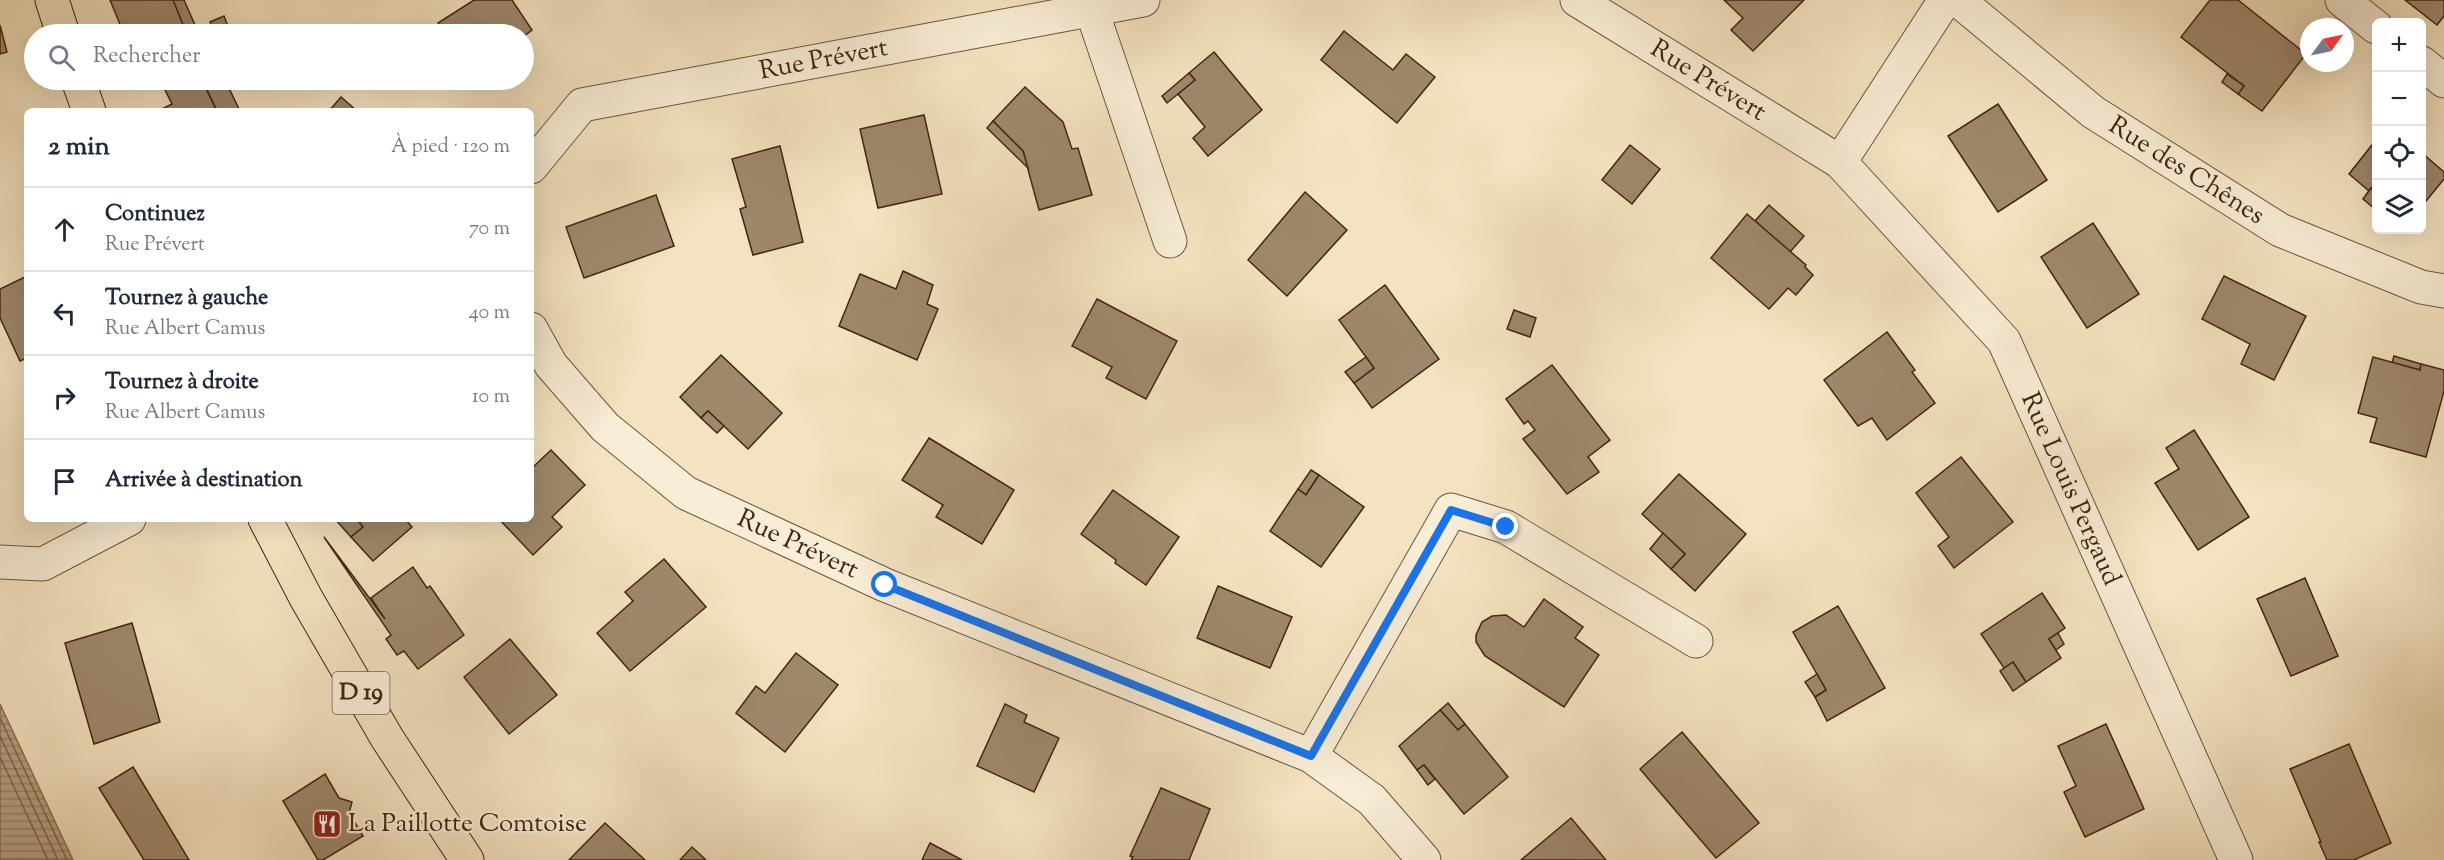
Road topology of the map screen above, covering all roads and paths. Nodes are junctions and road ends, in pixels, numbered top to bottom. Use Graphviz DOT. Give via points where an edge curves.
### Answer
graph roads {
  1 [pos="52,0"];
  2 [pos="1143,0"];
  3 [pos="1577,0"];
  4 [pos="1945,0"];
  5 [pos="1958,0"];
  6 [pos="2342,0"];
  7 [pos="1092,11"];
  8 [pos="60,24"];
  9 [pos="2372,24"];
  10 [pos="2426,67"];
  11 [pos="2444,81"];
  12 [pos="82,90"];
  13 [pos="88,108"];
  14 [pos="1840,162"];
  15 [pos="534,163"];
  16 [pos="1170,241"];
  17 [pos="2444,291"];
  18 [pos="534,334"];
  19 [pos="123,522"];
  20 [pos="267,522"];
  21 [pos="0,561"];
  22 [pos="1696,641"];
  23 [pos="1311,756"];
  24 [pos="467,860"];
  25 [pos="1424,860"];
  26 [pos="2236,860"];
  1 -- 8 [label="main road"];
  2 -- 7 [label="street, Rue Prévert"];
  3 -- 14 [label="street, Rue Prévert"];
  4 -- 14 [label="street"];
  5 -- 17 [label="street, Rue des Chênes" via="2093,112 2280,230 2421,287"];
  6 -- 9 [label="street"];
  7 -- 15 [label="street, Rue Prévert" via="582,105"];
  7 -- 16 [label="street"];
  10 -- 11 [label="street"];
  12 -- 13 [label="main road"];
  14 -- 26 [label="street, Rue Louis Pergaud" via="2004,341"];
  18 -- 23 [label="street, Rue Prévert" via="551,365 605,427 686,493 885,585"];
  19 -- 21 [label="street" via="43,564"];
  20 -- 24 [label="main road, D 19" via="387,738"];
  22 -- 23 [label="street" via="1506,527 1451,510"];
  23 -- 25 [label="street, Rue Prévert" via="1372,800"];
}
